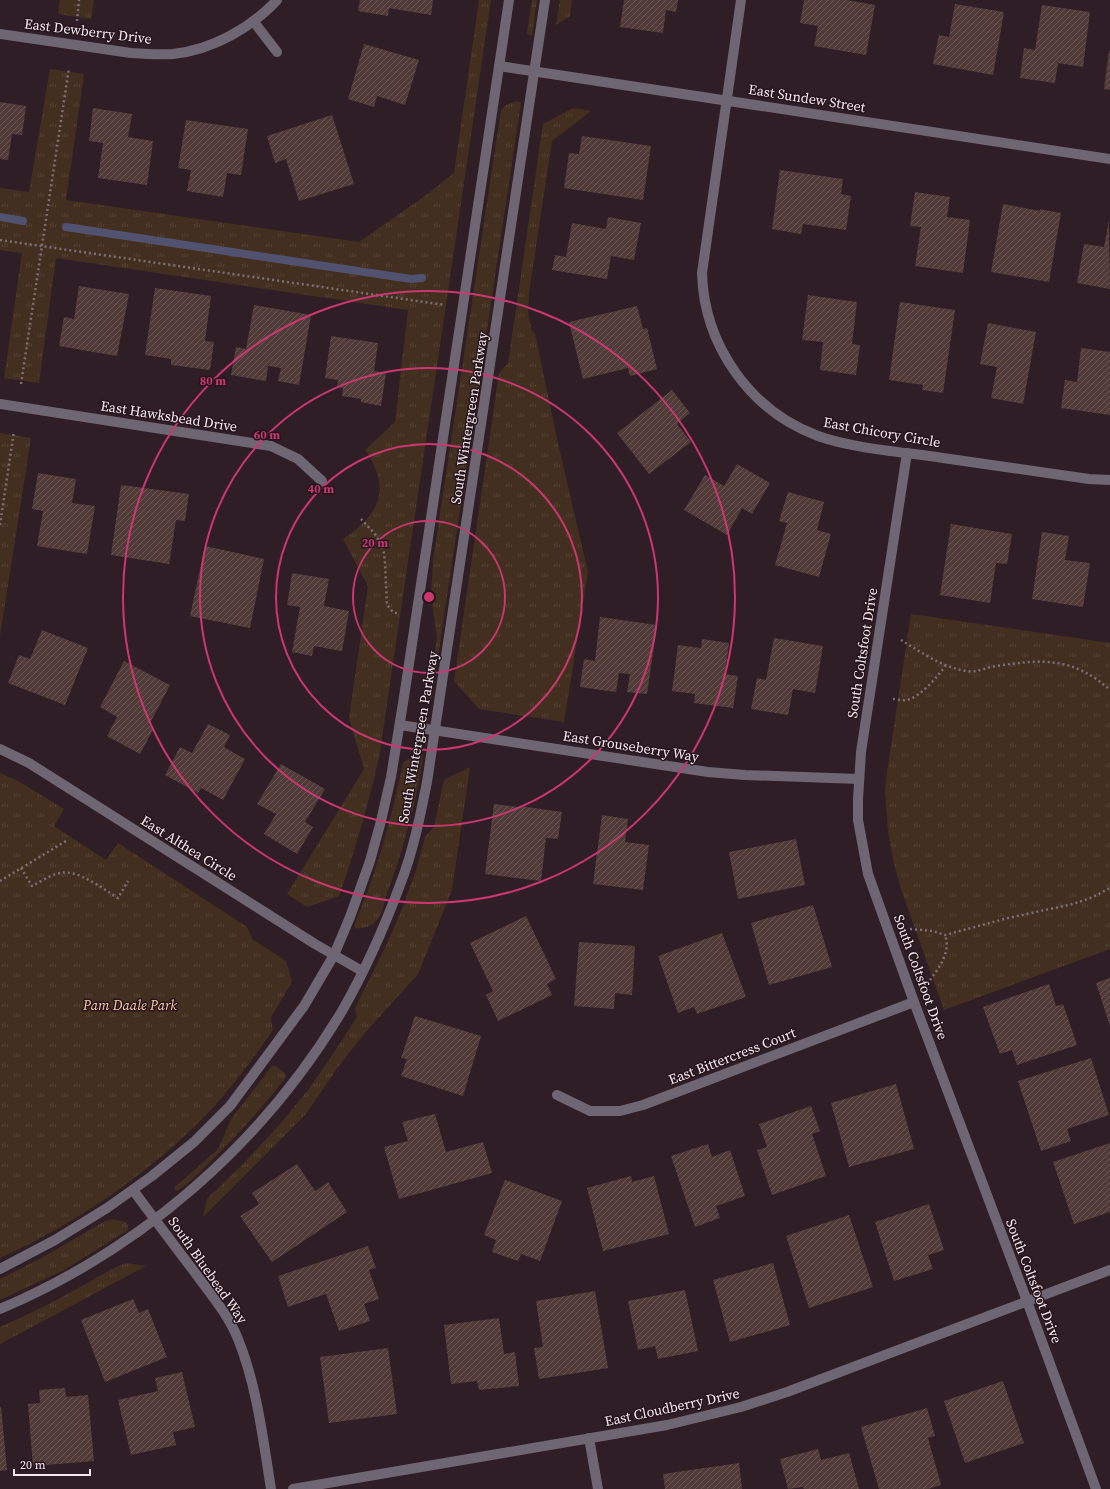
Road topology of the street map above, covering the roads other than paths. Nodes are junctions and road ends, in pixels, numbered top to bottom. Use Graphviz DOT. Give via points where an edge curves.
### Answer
graph roads {
  1 [pos="277,0"];
  2 [pos="509,0"];
  3 [pos="545,0"];
  4 [pos="741,0"];
  5 [pos="254,22"];
  6 [pos="0,34"];
  7 [pos="277,52"];
  8 [pos="499,66"];
  9 [pos="535,72"];
  10 [pos="727,100"];
  11 [pos="1110,159"];
  12 [pos="0,404"];
  13 [pos="907,453"];
  14 [pos="1110,480"];
  15 [pos="322,481"];
  16 [pos="400,725"];
  17 [pos="435,730"];
  18 [pos="0,749"];
  19 [pos="859,779"];
  20 [pos="334,955"];
  21 [pos="362,971"];
  22 [pos="914,1002"];
  23 [pos="557,1095"];
  24 [pos="133,1190"];
  25 [pos="155,1219"];
  26 [pos="0,1269"];
  27 [pos="1110,1270"];
  28 [pos="1027,1301"];
  29 [pos="0,1309"];
  30 [pos="590,1438"];
  31 [pos="271,1489"];
  32 [pos="293,1489"];
  33 [pos="598,1489"];
  34 [pos="1096,1489"];
  1 -- 5 [label="street, East Dewberry Drive"];
  2 -- 8 [label="street, South Wintergreen Parkway"];
  3 -- 9 [label="street, South Wintergreen Parkway"];
  4 -- 10 [label="street, East Chicory Circle"];
  5 -- 6 [label="street, East Dewberry Drive" via="214,42 174,54 130,53"];
  5 -- 7 [label="street"];
  8 -- 9 [label="street, East Sundew Street"];
  8 -- 16 [label="street, South Wintergreen Parkway"];
  9 -- 10 [label="street, East Sundew Street"];
  9 -- 17 [label="street, South Wintergreen Parkway"];
  10 -- 11 [label="street, East Sundew Street"];
  10 -- 13 [label="street, East Chicory Circle" via="702,274 703,293 719,346 739,377 768,407 785,420 836,441"];
  12 -- 15 [label="street, East Hawksbead Drive" via="271,446 298,460"];
  13 -- 14 [label="street, East Chicory Circle"];
  13 -- 19 [label="street, South Coltsfoot Drive"];
  16 -- 17 [label="street, East Grouseberry Way"];
  16 -- 20 [label="street, South Wintergreen Parkway" via="382,821 360,890"];
  17 -- 19 [label="street, East Grouseberry Way" via="708,772"];
  17 -- 21 [label="street, South Wintergreen Parkway" via="427,782 410,853 398,890"];
  18 -- 20 [label="street, East Althea Circle" via="29,763"];
  19 -- 22 [label="street, South Coltsfoot Drive" via="858,820 868,874"];
  20 -- 21 [label="street, East Althea Circle"];
  20 -- 24 [label="street, South Wintergreen Parkway" via="304,1006 230,1106 194,1142"];
  21 -- 25 [label="street, South Wintergreen Parkway" via="342,1011 298,1076 272,1108 214,1169"];
  22 -- 23 [label="street, East Bittercress Court" via="643,1105 620,1111 590,1111"];
  22 -- 28 [label="street, South Coltsfoot Drive"];
  24 -- 25 [label="street, South Bluebead Way"];
  24 -- 26 [label="street, South Wintergreen Parkway" via="76,1228"];
  25 -- 29 [label="street, South Wintergreen Parkway" via="91,1263"];
  25 -- 31 [label="street, South Bluebead Way" via="208,1290 238,1338 259,1415"];
  27 -- 28 [label="street, East Cloudberry Drive"];
  28 -- 30 [label="street, East Cloudberry Drive" via="741,1407 680,1422"];
  28 -- 34 [label="street, South Coltsfoot Drive"];
  30 -- 32 [label="street, East Cloudberry Drive"];
  30 -- 33 [label="street"];
}
